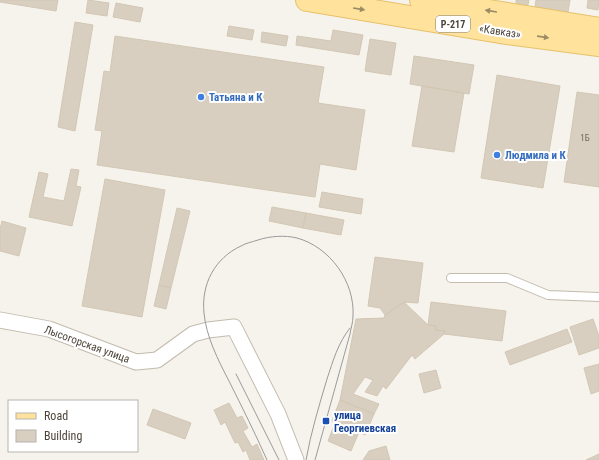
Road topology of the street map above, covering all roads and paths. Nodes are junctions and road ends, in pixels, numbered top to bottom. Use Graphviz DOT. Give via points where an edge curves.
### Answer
graph roads {
  1 [pos="307,0"];
  2 [pos="421,0"];
  3 [pos="599,29"];
  4 [pos="599,45"];
  5 [pos="452,278"];
  6 [pos="599,297"];
  7 [pos="0,320"];
  8 [pos="296,460"];
  1 -- 4 [label="main road, «Кавказ» / Р-217, one-way" via="500,32"];
  3 -- 2 [label="main road, «Кавказ» / Р-217, one-way"];
  5 -- 6 [label="lane" via="507,278 548,295"];
  7 -- 8 [label="street, Лысогорская улица" via="49,329 136,362 157,360 193,334 234,327 278,414"];
}
